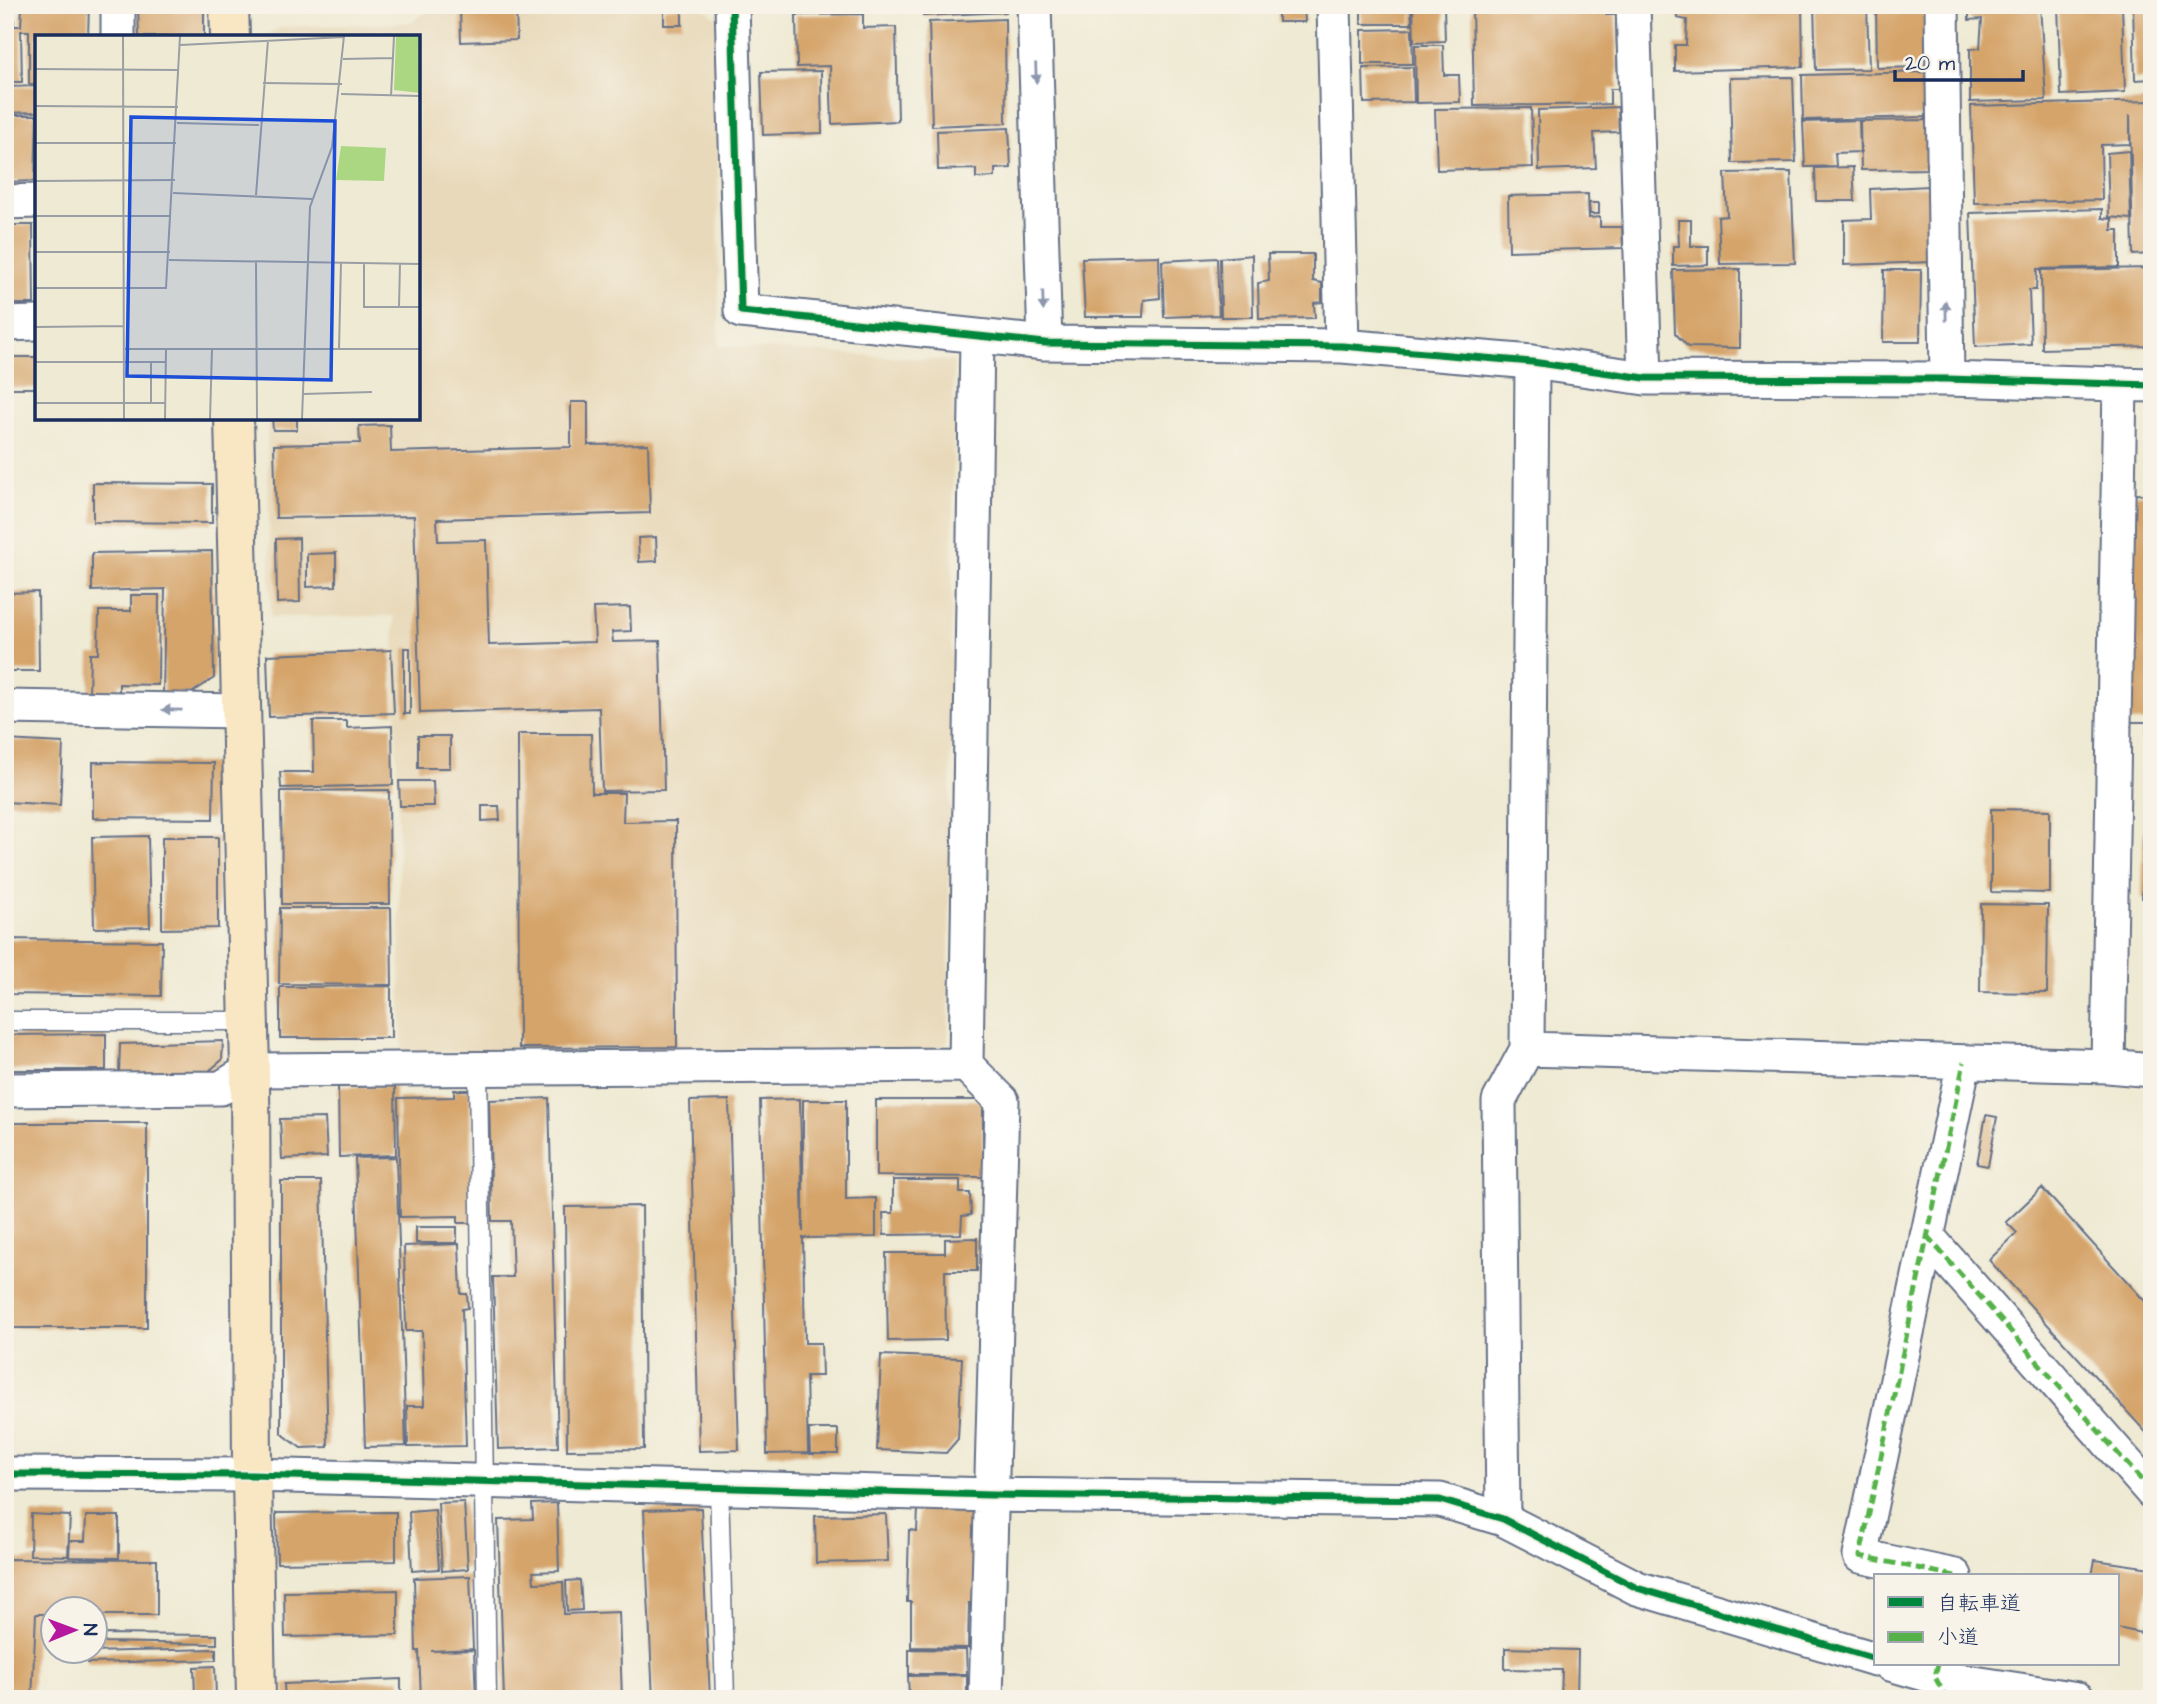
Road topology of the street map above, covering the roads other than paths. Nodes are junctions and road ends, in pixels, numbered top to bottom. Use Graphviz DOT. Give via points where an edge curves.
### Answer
graph roads {
  1 [pos="118,5"];
  2 [pos="229,5"];
  3 [pos="732,5"];
  4 [pos="1034,5"];
  5 [pos="1335,5"];
  6 [pos="1633,5"];
  7 [pos="1942,5"];
  8 [pos="118,35"];
  9 [pos="230,35"];
  10 [pos="35,201"];
  11 [pos="5,202"];
  12 [pos="35,323"];
  13 [pos="5,324"];
  14 [pos="977,337"];
  15 [pos="1045,343"];
  16 [pos="1342,346"];
  17 [pos="1532,362"];
  18 [pos="1645,377"];
  19 [pos="1947,379"];
  20 [pos="2136,384"];
  21 [pos="234,420"];
  22 [pos="5,707"];
  23 [pos="241,711"];
  24 [pos="5,1021"];
  25 [pos="249,1021"];
  26 [pos="1527,1049"];
  27 [pos="1964,1062"];
  28 [pos="966,1065"];
  29 [pos="2108,1066"];
  30 [pos="478,1068"];
  31 [pos="250,1070"];
  32 [pos="2152,1070"];
  33 [pos="5,1090"];
  34 [pos="1927,1236"];
  35 [pos="5,1474"];
  36 [pos="252,1475"];
  37 [pos="484,1481"];
  38 [pos="719,1487"];
  39 [pos="2152,1492"];
  40 [pos="991,1495"];
  41 [pos="1503,1519"];
  42 [pos="1955,1574"];
  43 [pos="1874,1659"];
  44 [pos="1896,1666"];
  45 [pos="1940,1680"];
  46 [pos="256,1699"];
  47 [pos="487,1699"];
  48 [pos="725,1699"];
  49 [pos="986,1699"];
  50 [pos="2078,1699"];
  1 -- 8 [label="street"];
  2 -- 9 [label="street"];
  3 -- 14 [label="street" via="741,312"];
  4 -- 15 [label="street, one-way"];
  5 -- 16 [label="street"];
  6 -- 18 [label="street"];
  19 -- 7 [label="street, one-way"];
  10 -- 11 [label="street"];
  12 -- 13 [label="street"];
  14 -- 15 [label="street"];
  14 -- 28 [label="street"];
  15 -- 16 [label="street"];
  16 -- 17 [label="street"];
  17 -- 18 [label="street"];
  17 -- 26 [label="street"];
  18 -- 19 [label="street"];
  19 -- 20 [label="street"];
  20 -- 29 [label="street"];
  21 -- 23 [label="street"];
  23 -- 22 [label="street, one-way"];
  23 -- 25 [label="street"];
  24 -- 25 [label="lane"];
  25 -- 31 [label="street"];
  26 -- 27 [label="street"];
  26 -- 41 [label="street" via="1499,1101"];
  27 -- 29 [label="street"];
  27 -- 34 [label="street"];
  28 -- 30 [label="street"];
  28 -- 40 [label="street" via="1002,1101"];
  29 -- 32 [label="street"];
  30 -- 31 [label="street"];
  30 -- 37 [label="lane"];
  31 -- 33 [label="street" via="222,1088"];
  31 -- 36 [label="street"];
  34 -- 39 [label="street"];
  34 -- 42 [label="street" via="1860,1556"];
  35 -- 36 [label="street"];
  36 -- 37 [label="street"];
  36 -- 46 [label="street"];
  37 -- 38 [label="street"];
  37 -- 47 [label="lane"];
  38 -- 40 [label="street"];
  38 -- 48 [label="lane"];
  40 -- 41 [label="street" via="1440,1500"];
  40 -- 49 [label="street"];
  41 -- 43 [label="street" via="1637,1588"];
  44 -- 45 [label="street"];
  45 -- 50 [label="street"];
}
